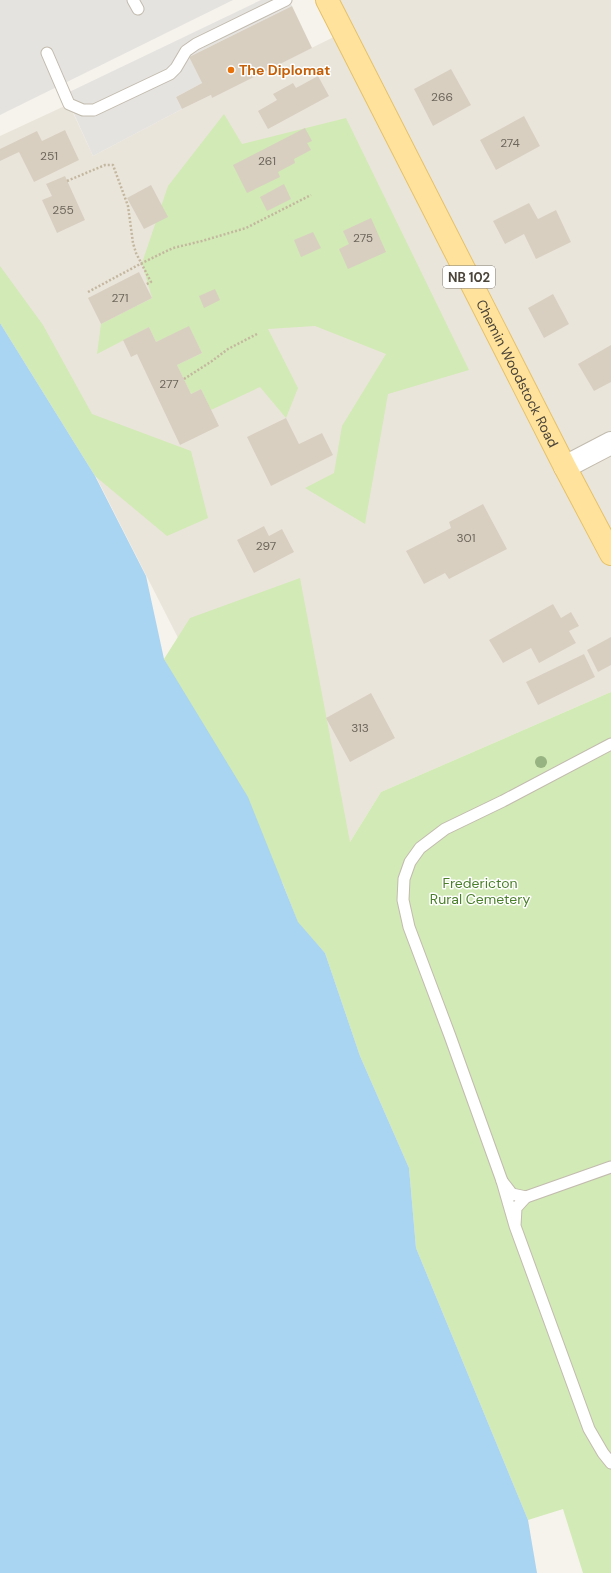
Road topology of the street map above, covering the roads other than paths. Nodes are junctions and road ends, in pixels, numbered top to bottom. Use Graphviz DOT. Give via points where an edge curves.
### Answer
graph roads {
  1 [pos="286,0"];
  2 [pos="327,0"];
  3 [pos="47,53"];
  4 [pos="611,443"];
  5 [pos="565,467"];
  6 [pos="611,554"];
  7 [pos="611,744"];
  8 [pos="611,1167"];
  9 [pos="502,1182"];
  10 [pos="526,1197"];
  11 [pos="515,1226"];
  12 [pos="607,1455"];
  13 [pos="611,1463"];
  1 -- 3 [label="lane" via="196,44 186,51 170,74 94,110 83,110 69,104"];
  2 -- 5 [label="main road, Chemin Woodstock Road / NB 102"];
  4 -- 5 [label="street"];
  5 -- 6 [label="main road, Chemin Woodstock Road / NB 102"];
  7 -- 9 [label="lane" via="444,829 420,848 410,862 404,879 403,900 409,927"];
  8 -- 10 [label="lane"];
  9 -- 10 [label="lane" via="512,1194"];
  9 -- 11 [label="lane"];
  10 -- 11 [label="lane" via="516,1208"];
  11 -- 12 [label="lane" via="589,1430"];
  12 -- 13 [label="lane"];
}
